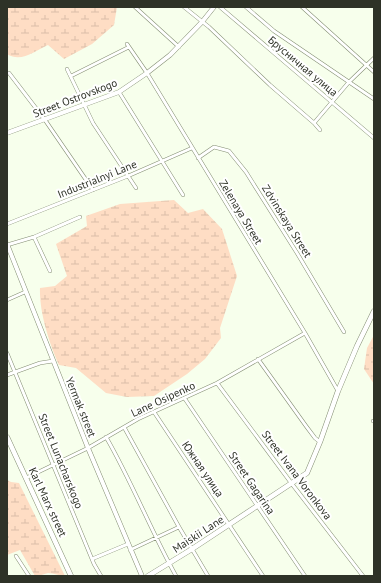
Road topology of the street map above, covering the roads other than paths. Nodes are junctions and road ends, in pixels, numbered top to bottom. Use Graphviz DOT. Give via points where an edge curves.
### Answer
graph roads {
  1 [pos="135,7"];
  2 [pos="184,7"];
  3 [pos="214,7"];
  4 [pos="220,7"];
  5 [pos="246,7"];
  6 [pos="302,7"];
  7 [pos="202,22"];
  8 [pos="179,47"];
  9 [pos="374,58"];
  10 [pos="367,65"];
  11 [pos="67,69"];
  12 [pos="374,72"];
  13 [pos="9,73"];
  14 [pos="147,73"];
  15 [pos="71,76"];
  16 [pos="349,82"];
  17 [pos="119,92"];
  18 [pos="374,99"];
  19 [pos="332,102"];
  20 [pos="84,106"];
  21 [pos="45,120"];
  22 [pos="314,123"];
  23 [pos="320,130"];
  24 [pos="7,133"];
  25 [pos="374,138"];
  26 [pos="192,148"];
  27 [pos="198,158"];
  28 [pos="162,162"];
  29 [pos="128,176"];
  30 [pos="136,188"];
  31 [pos="93,190"];
  32 [pos="183,195"];
  33 [pos="80,217"];
  34 [pos="7,224"];
  35 [pos="34,237"];
  36 [pos="7,245"];
  37 [pos="50,271"];
  38 [pos="25,292"];
  39 [pos="7,300"];
  40 [pos="374,310"];
  41 [pos="344,332"];
  42 [pos="305,333"];
  43 [pos="7,353"];
  44 [pos="258,359"];
  45 [pos="53,361"];
  46 [pos="15,372"];
  47 [pos="7,375"];
  48 [pos="217,383"];
  49 [pos="338,391"];
  50 [pos="185,399"];
  51 [pos="154,412"];
  52 [pos="124,427"];
  53 [pos="7,437"];
  54 [pos="106,437"];
  55 [pos="320,442"];
  56 [pos="88,448"];
  57 [pos="53,466"];
  58 [pos="26,478"];
  59 [pos="292,484"];
  60 [pos="257,506"];
  61 [pos="229,524"];
  62 [pos="179,527"];
  63 [pos="156,538"];
  64 [pos="128,544"];
  65 [pos="192,549"];
  66 [pos="130,550"];
  67 [pos="16,556"];
  68 [pos="92,559"];
  69 [pos="169,563"];
  70 [pos="29,576"];
  71 [pos="71,576"];
  72 [pos="101,576"];
  73 [pos="142,576"];
  74 [pos="148,576"];
  75 [pos="176,576"];
  76 [pos="208,576"];
  77 [pos="263,576"];
  78 [pos="305,576"];
  79 [pos="363,576"];
  1 -- 8 [label="street"];
  2 -- 7 [label="street"];
  3 -- 7 [label="street, Street Ostrovskogo"];
  4 -- 19 [label="street, Брусничная улица"];
  5 -- 16 [label="street" via="274,31"];
  6 -- 10 [label="street"];
  7 -- 8 [label="street, Street Ostrovskogo"];
  7 -- 22 [label="street"];
  8 -- 14 [label="street, Street Ostrovskogo"];
  9 -- 10 [label="street"];
  10 -- 12 [label="street"];
  10 -- 16 [label="street"];
  11 -- 15 [label="street"];
  13 -- 21 [label="street"];
  14 -- 15 [label="street, Zelenaya Street" via="128,45"];
  14 -- 17 [label="street, Street Ostrovskogo"];
  14 -- 26 [label="street, Zelenaya Street"];
  15 -- 20 [label="street"];
  16 -- 18 [label="street"];
  16 -- 19 [label="street"];
  17 -- 20 [label="street, Street Ostrovskogo"];
  17 -- 28 [label="street"];
  19 -- 22 [label="street"];
  19 -- 25 [label="street, Брусничная улица"];
  20 -- 21 [label="street, Street Ostrovskogo"];
  20 -- 29 [label="street"];
  21 -- 24 [label="street, Street Ostrovskogo"];
  21 -- 31 [label="street"];
  22 -- 23 [label="street"];
  26 -- 27 [label="street, Zelenaya Street"];
  26 -- 28 [label="street, Industrialnyi Lane"];
  27 -- 41 [label="street, Zdvinskaya Street" via="214,147 232,154 297,253"];
  27 -- 42 [label="street, Zelenaya Street"];
  28 -- 29 [label="street, Industrialnyi Lane"];
  28 -- 32 [label="street"];
  29 -- 30 [label="street"];
  29 -- 31 [label="street, Industrialnyi Lane"];
  31 -- 34 [label="street, Industrialnyi Lane"];
  33 -- 35 [label="street"];
  35 -- 36 [label="street"];
  35 -- 37 [label="street"];
  36 -- 38 [label="street, Yermak street"];
  38 -- 39 [label="street"];
  38 -- 45 [label="street, Yermak street"];
  40 -- 49 [label="main road, Maiskii Lane"];
  42 -- 44 [label="street, Lane Osipenko"];
  42 -- 49 [label="street, Zelenaya Street"];
  43 -- 46 [label="street, Street Lunacharskogo"];
  44 -- 48 [label="street, Lane Osipenko"];
  44 -- 55 [label="street"];
  45 -- 46 [label="street"];
  45 -- 56 [label="street, Yermak street"];
  46 -- 47 [label="street"];
  46 -- 57 [label="street, Street Lunacharskogo"];
  48 -- 50 [label="street, Lane Osipenko"];
  48 -- 59 [label="street, Street Ivana Voronkova"];
  49 -- 55 [label="main road, Maiskii Lane"];
  50 -- 51 [label="street, Lane Osipenko"];
  50 -- 60 [label="street, Street Gagarina"];
  51 -- 52 [label="street, Lane Osipenko"];
  51 -- 61 [label="street, Южная улица"];
  52 -- 54 [label="street, Lane Osipenko"];
  52 -- 62 [label="street"];
  53 -- 58 [label="main road, Karl Marx street"];
  54 -- 56 [label="street, Lane Osipenko"];
  54 -- 63 [label="street"];
  55 -- 59 [label="main road, Maiskii Lane" via="307,473"];
  56 -- 57 [label="street, Lane Osipenko"];
  56 -- 64 [label="street, Yermak street"];
  57 -- 58 [label="street, Lane Osipenko"];
  57 -- 68 [label="street, Street Lunacharskogo"];
  58 -- 71 [label="main road, Karl Marx street"];
  59 -- 60 [label="main road, Maiskii Lane"];
  59 -- 79 [label="street, Street Ivana Voronkova"];
  60 -- 61 [label="main road, Maiskii Lane"];
  60 -- 78 [label="street, Street Gagarina"];
  61 -- 65 [label="main road, Maiskii Lane"];
  61 -- 77 [label="street, Южная улица"];
  62 -- 63 [label="street"];
  62 -- 65 [label="street"];
  63 -- 66 [label="street"];
  63 -- 69 [label="street"];
  64 -- 66 [label="street, Yermak street"];
  64 -- 68 [label="street"];
  65 -- 69 [label="main road, Maiskii Lane"];
  65 -- 76 [label="street"];
  66 -- 73 [label="street, Yermak street"];
  67 -- 70 [label="street"];
  68 -- 72 [label="street, Street Lunacharskogo"];
  69 -- 74 [label="main road, Maiskii Lane"];
  69 -- 75 [label="street"];
}
